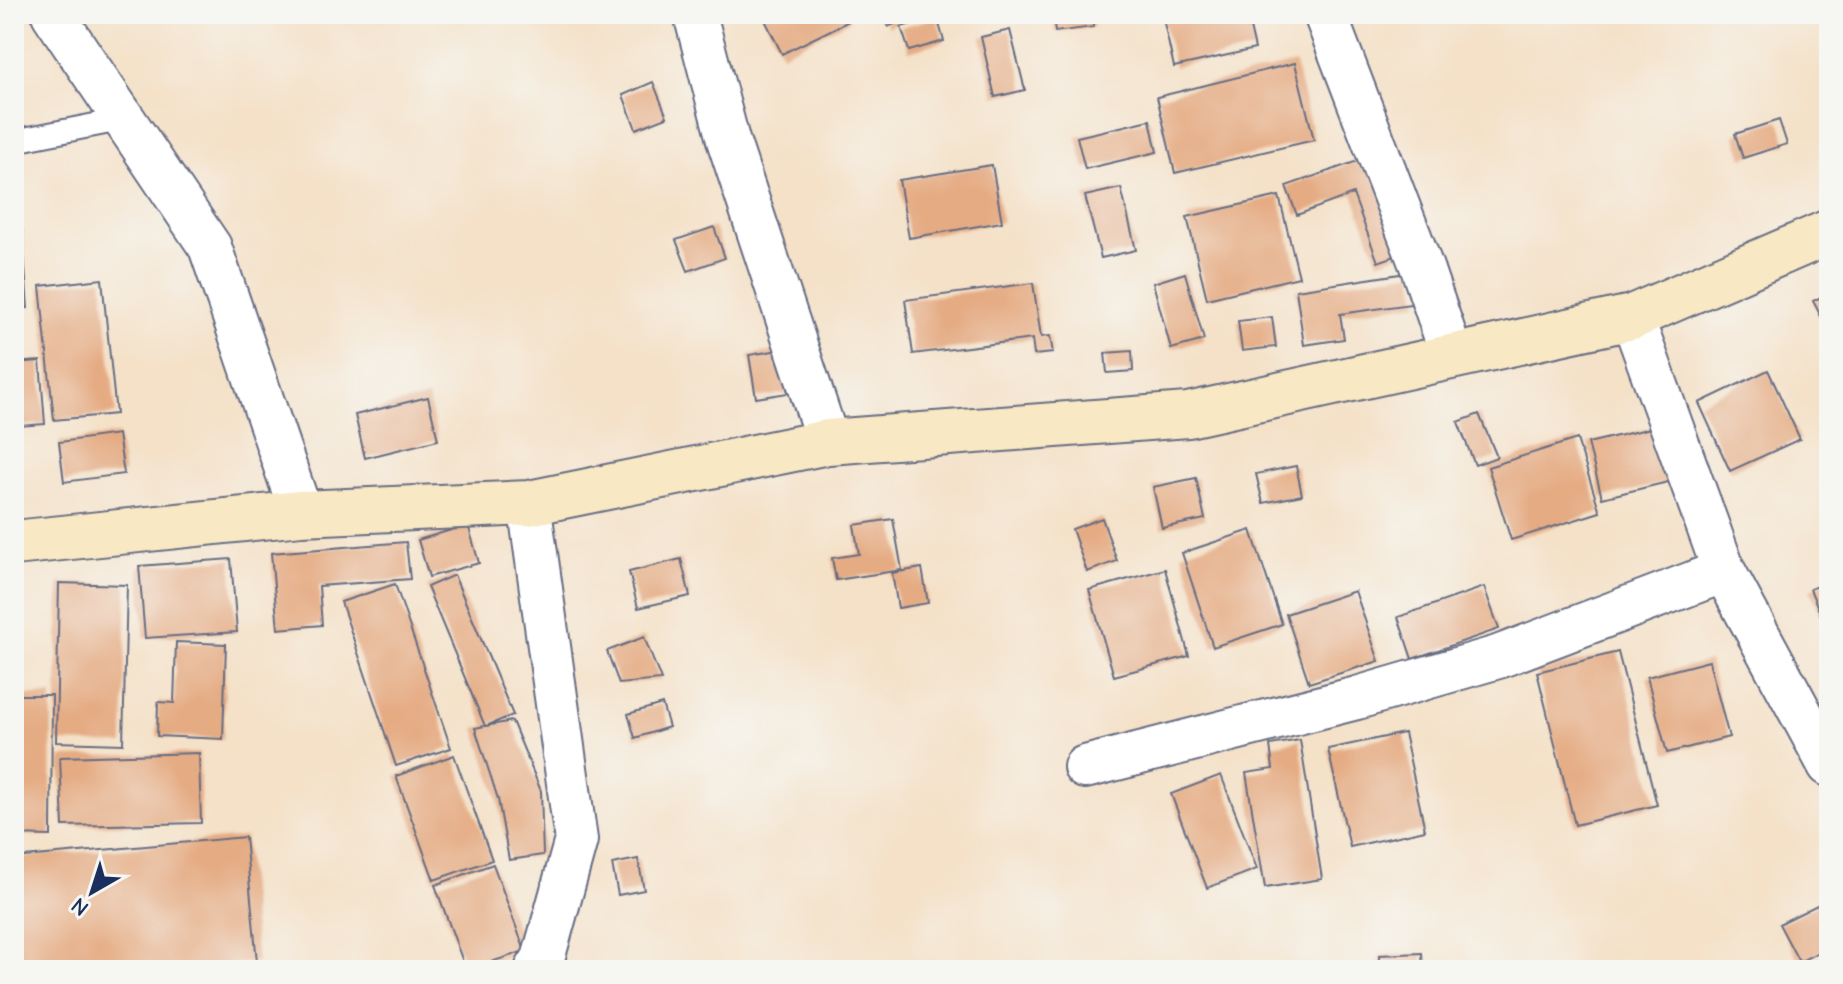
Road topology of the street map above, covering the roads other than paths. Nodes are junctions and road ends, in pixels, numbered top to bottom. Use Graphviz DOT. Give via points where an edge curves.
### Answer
graph roads {
  1 [pos="53,14"];
  2 [pos="695,14"];
  3 [pos="1325,14"];
  4 [pos="125,119"];
  5 [pos="14,141"];
  6 [pos="1829,232"];
  7 [pos="1632,317"];
  8 [pos="1452,356"];
  9 [pos="828,442"];
  10 [pos="529,503"];
  11 [pos="301,513"];
  12 [pos="14,543"];
  13 [pos="1724,571"];
  14 [pos="1827,757"];
  15 [pos="1085,767"];
  16 [pos="536,970"];
  1 -- 4 [label="street"];
  2 -- 9 [label="street" via="728,140"];
  3 -- 8 [label="street"];
  4 -- 5 [label="lane"];
  4 -- 11 [label="street" via="210,247"];
  6 -- 7 [label="street"];
  7 -- 8 [label="street"];
  7 -- 13 [label="street"];
  8 -- 9 [label="street" via="1188,415"];
  9 -- 10 [label="street"];
  10 -- 11 [label="street"];
  10 -- 16 [label="street" via="576,840"];
  11 -- 12 [label="street"];
  13 -- 14 [label="street"];
  13 -- 15 [label="street" via="1498,657"];
}
